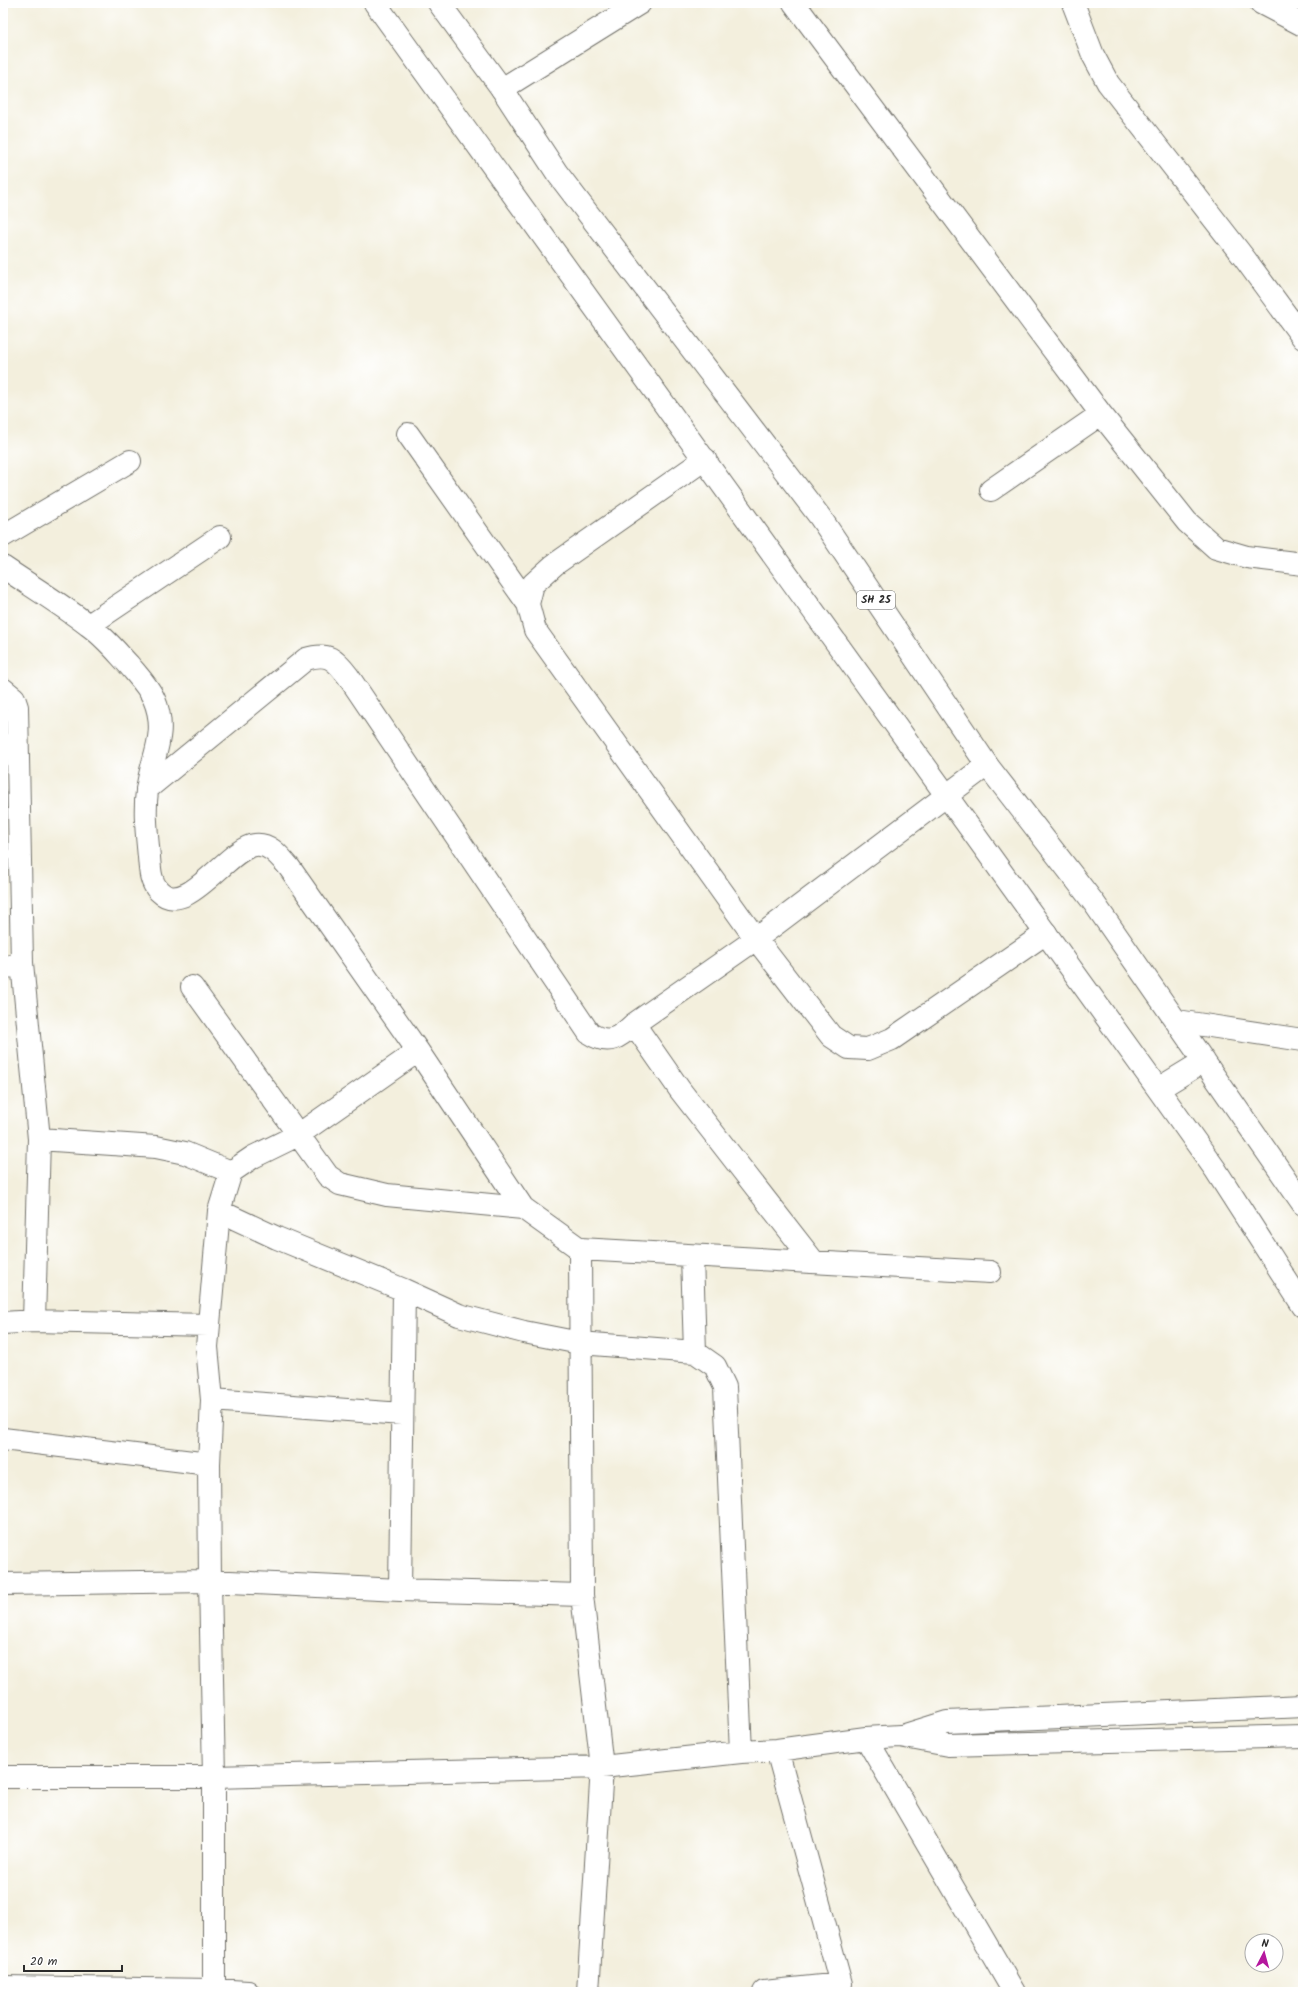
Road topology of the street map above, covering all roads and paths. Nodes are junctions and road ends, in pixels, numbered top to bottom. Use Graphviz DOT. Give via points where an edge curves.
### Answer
graph roads {
  1 [pos="375,3"];
  2 [pos="439,3"];
  3 [pos="640,3"];
  4 [pos="794,3"];
  5 [pos="1073,3"];
  6 [pos="1261,3"];
  7 [pos="1303,25"];
  8 [pos="502,88"];
  9 [pos="1303,338"];
  10 [pos="1101,414"];
  11 [pos="408,434"];
  12 [pos="705,459"];
  13 [pos="130,461"];
  14 [pos="991,490"];
  15 [pos="3,536"];
  16 [pos="220,537"];
  17 [pos="1303,564"];
  18 [pos="3,567"];
  19 [pos="528,604"];
  20 [pos="89,625"];
  21 [pos="3,689"];
  22 [pos="987,765"];
  23 [pos="147,789"];
  24 [pos="946,795"];
  25 [pos="1046,933"];
  26 [pos="756,939"];
  27 [pos="13,966"];
  28 [pos="192,987"];
  29 [pos="1177,1021"];
  30 [pos="634,1024"];
  31 [pos="1303,1040"];
  32 [pos="418,1051"];
  33 [pos="1204,1061"];
  34 [pos="1158,1089"];
  35 [pos="298,1134"];
  36 [pos="39,1139"];
  37 [pos="231,1172"];
  38 [pos="1303,1204"];
  39 [pos="523,1208"];
  40 [pos="219,1211"];
  41 [pos="580,1249"];
  42 [pos="692,1256"];
  43 [pos="814,1262"];
  44 [pos="990,1272"];
  45 [pos="404,1290"];
  46 [pos="1303,1306"];
  47 [pos="34,1321"];
  48 [pos="3,1323"];
  49 [pos="208,1325"];
  50 [pos="580,1343"];
  51 [pos="695,1352"];
  52 [pos="212,1400"];
  53 [pos="402,1414"];
  54 [pos="3,1439"];
  55 [pos="209,1464"];
  56 [pos="210,1581"];
  57 [pos="3,1584"];
  58 [pos="400,1590"];
  59 [pos="582,1595"];
  60 [pos="1303,1706"];
  61 [pos="900,1736"];
  62 [pos="1303,1736"];
  63 [pos="866,1738"];
  64 [pos="777,1750"];
  65 [pos="741,1752"];
  66 [pos="602,1767"];
  67 [pos="3,1777"];
  68 [pos="214,1777"];
  69 [pos="3,1987"];
  70 [pos="842,1988"];
  71 [pos="214,1991"];
  72 [pos="248,1992"];
  73 [pos="588,1992"];
  74 [pos="764,1992"];
  75 [pos="1014,1992"];
  1 -- 12 [label="street"];
  2 -- 8 [label="street, SH 25"];
  3 -- 8 [label="street"];
  4 -- 10 [label="street"];
  5 -- 9 [label="street" via="1090,49 1108,83"];
  6 -- 7 [label="street"];
  8 -- 22 [label="street, SH 25" via="557,173 820,517"];
  10 -- 14 [label="street"];
  10 -- 17 [label="street" via="1187,522 1216,548 1247,557"];
  11 -- 19 [label="street"];
  12 -- 19 [label="street" via="554,565 533,584"];
  12 -- 24 [label="street"];
  13 -- 15 [label="street"];
  16 -- 20 [label="street"];
  18 -- 20 [label="street"];
  19 -- 26 [label="street" via="535,630"];
  20 -- 23 [label="street" via="144,682 154,699 161,728"];
  21 -- 27 [label="street" via="14,698 17,707"];
  22 -- 24 [label="street"];
  22 -- 29 [label="street, SH 25" via="1094,903"];
  23 -- 30 [label="street" via="306,659 328,656 339,664 348,676 590,1033 600,1040 611,1040 622,1035"];
  23 -- 32 [label="street" via="146,826 150,866 152,882 159,892 169,897 182,896 195,889 241,850 255,845 267,847 278,854 289,867"];
  24 -- 25 [label="street"];
  24 -- 26 [label="street"];
  25 -- 26 [label="street" via="892,1039 868,1049 849,1048 831,1036"];
  25 -- 34 [label="street"];
  26 -- 30 [label="street"];
  27 -- 36 [label="street"];
  28 -- 35 [label="street"];
  29 -- 31 [label="street"];
  29 -- 33 [label="street, SH 25"];
  30 -- 43 [label="street" via="680,1090"];
  32 -- 35 [label="street"];
  32 -- 39 [label="street"];
  33 -- 34 [label="street"];
  33 -- 38 [label="street, SH 25"];
  34 -- 46 [label="street" via="1215,1169"];
  35 -- 37 [label="street" via="253,1157"];
  35 -- 39 [label="street" via="328,1176 340,1184 387,1195"];
  36 -- 37 [label="street" via="156,1147 185,1153"];
  36 -- 47 [label="street"];
  37 -- 40 [label="street"];
  39 -- 41 [label="street"];
  40 -- 45 [label="street" via="277,1238"];
  40 -- 49 [label="street"];
  41 -- 42 [label="street"];
  41 -- 50 [label="street"];
  42 -- 43 [label="street"];
  42 -- 51 [label="street"];
  43 -- 44 [label="street"];
  45 -- 50 [label="street" via="459,1315"];
  45 -- 53 [label="street"];
  47 -- 48 [label="street"];
  47 -- 49 [label="street"];
  49 -- 52 [label="street" via="207,1347"];
  50 -- 51 [label="street"];
  50 -- 59 [label="street"];
  51 -- 65 [label="street" via="715,1366 725,1387"];
  52 -- 53 [label="street"];
  52 -- 55 [label="street"];
  53 -- 58 [label="street"];
  54 -- 55 [label="street"];
  55 -- 56 [label="street"];
  56 -- 57 [label="street"];
  56 -- 58 [label="street"];
  56 -- 68 [label="street"];
  58 -- 59 [label="street"];
  59 -- 66 [label="street"];
  60 -- 61 [label="street" via="946,1722"];
  61 -- 62 [label="street" via="948,1745"];
  61 -- 63 [label="street"];
  63 -- 64 [label="street"];
  63 -- 75 [label="street"];
  64 -- 65 [label="street"];
  64 -- 70 [label="street"];
  65 -- 66 [label="street"];
  66 -- 68 [label="street"];
  66 -- 73 [label="street"];
  67 -- 68 [label="street"];
  68 -- 71 [label="street"];
  69 -- 71 [label="street"];
  70 -- 74 [label="street"];
  71 -- 72 [label="street"];
}
